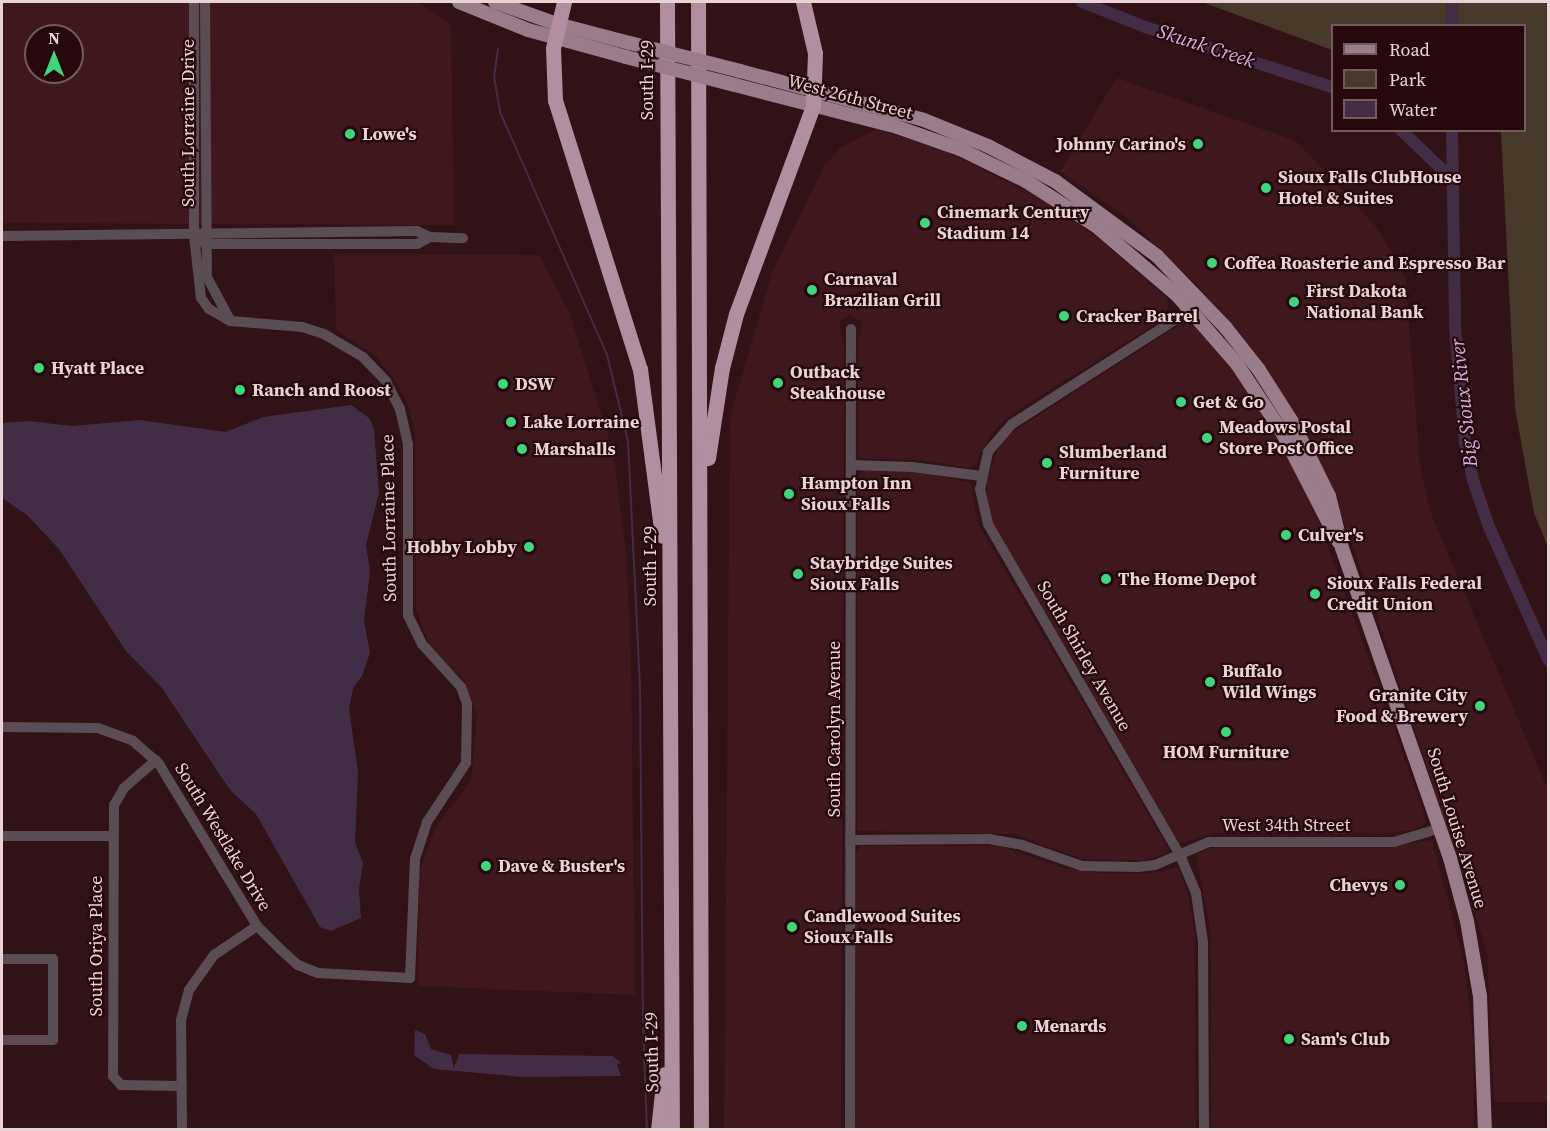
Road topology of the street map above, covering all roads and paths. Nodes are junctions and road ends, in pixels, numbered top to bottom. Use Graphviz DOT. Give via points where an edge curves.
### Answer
graph roads {
  1 [pos="194,2"];
  2 [pos="205,2"];
  3 [pos="459,2"];
  4 [pos="495,2"];
  5 [pos="564,2"];
  6 [pos="667,2"];
  7 [pos="698,2"];
  8 [pos="804,2"];
  9 [pos="556,31"];
  10 [pos="814,98"];
  11 [pos="205,231"];
  12 [pos="2,236"];
  13 [pos="194,236"];
  14 [pos="430,237"];
  15 [pos="463,238"];
  16 [pos="205,244"];
  17 [pos="1196,306"];
  18 [pos="230,321"];
  19 [pos="851,329"];
  20 [pos="851,465"];
  21 [pos="981,476"];
  22 [pos="700,542"];
  23 [pos="670,571"];
  24 [pos="2,727"];
  25 [pos="156,760"];
  26 [pos="1441,828"];
  27 [pos="2,836"];
  28 [pos="113,836"];
  29 [pos="850,840"];
  30 [pos="1180,855"];
  31 [pos="257,926"];
  32 [pos="2,959"];
  33 [pos="410,978"];
  34 [pos="671,1039"];
  35 [pos="2,1040"];
  36 [pos="181,1086"];
  37 [pos="182,1130"];
  38 [pos="658,1130"];
  39 [pos="672,1130"];
  40 [pos="701,1130"];
  41 [pos="850,1130"];
  42 [pos="1204,1130"];
  43 [pos="1485,1130"];
  1 -- 13 [label="street, South Lorraine Drive"];
  2 -- 11 [label="street, South Lorraine Drive"];
  3 -- 9 [label="main road, West 26th Street"];
  4 -- 9 [label="main road, West 26th Street"];
  5 -- 9 [label="highway"];
  6 -- 23 [label="highway, South I-29"];
  7 -- 22 [label="highway"];
  8 -- 10 [label="highway" via="814,42"];
  9 -- 10 [label="main road, West 26th Street, bridge" via="630,43 740,71"];
  9 -- 10 [label="main road, West 26th Street, bridge" via="626,57 735,85"];
  9 -- 23 [label="highway" via="552,76 558,111 642,377 653,444 659,522"];
  10 -- 17 [label="main road, West 26th Street" via="924,120 1033,169 1132,235"];
  10 -- 22 [label="highway" via="729,339 711,426"];
  11 -- 13 [label="street"];
  11 -- 14 [label="street" via="417,231"];
  11 -- 16 [label="street, South Lorraine Drive"];
  12 -- 13 [label="street"];
  13 -- 16 [label="street"];
  13 -- 18 [label="street, South Lorraine Place" via="201,298 209,309"];
  14 -- 15 [label="street"];
  14 -- 16 [label="street" via="417,244"];
  16 -- 18 [label="street" via="207,277"];
  17 -- 21 [label="street, South Shirley Avenue" via="1012,424 988,452"];
  17 -- 26 [label="main road, South Louise Avenue" via="1267,408 1342,548"];
  18 -- 33 [label="street, South Lorraine Place" via="302,327 342,342 379,373 396,399 404,422 408,452 408,615 422,644 461,687 468,713 465,763 427,822 415,859"];
  19 -- 20 [label="street, South Carolyn Avenue"];
  20 -- 21 [label="street" via="912,467"];
  20 -- 29 [label="street, South Carolyn Avenue"];
  21 -- 30 [label="street, South Shirley Avenue" via="988,524"];
  22 -- 40 [label="highway"];
  23 -- 34 [label="highway, South I-29"];
  24 -- 25 [label="street, South Westlake Drive" via="98,728 133,741"];
  25 -- 28 [label="street, South Oriya Place" via="117,796"];
  25 -- 31 [label="street, South Westlake Drive"];
  26 -- 30 [label="street, West 34th Street" via="1394,842 1209,842"];
  26 -- 43 [label="main road, South Louise Avenue" via="1476,965 1484,1034"];
  27 -- 28 [label="street"];
  28 -- 36 [label="street, South Oriya Place" via="113,1079 121,1085"];
  29 -- 30 [label="street, West 34th Street" via="1000,840 1082,866 1101,867 1155,865"];
  29 -- 41 [label="street, South Carolyn Avenue"];
  30 -- 42 [label="street, South Shirley Avenue" via="1196,893 1203,925"];
  31 -- 33 [label="street, South Westlake Drive" via="298,965 318,973"];
  31 -- 36 [label="street" via="219,950 194,980 181,1020"];
  32 -- 35 [label="street" via="54,959 53,1040"];
  34 -- 38 [label="highway"];
  34 -- 39 [label="highway, South I-29"];
  36 -- 37 [label="street"];
}
